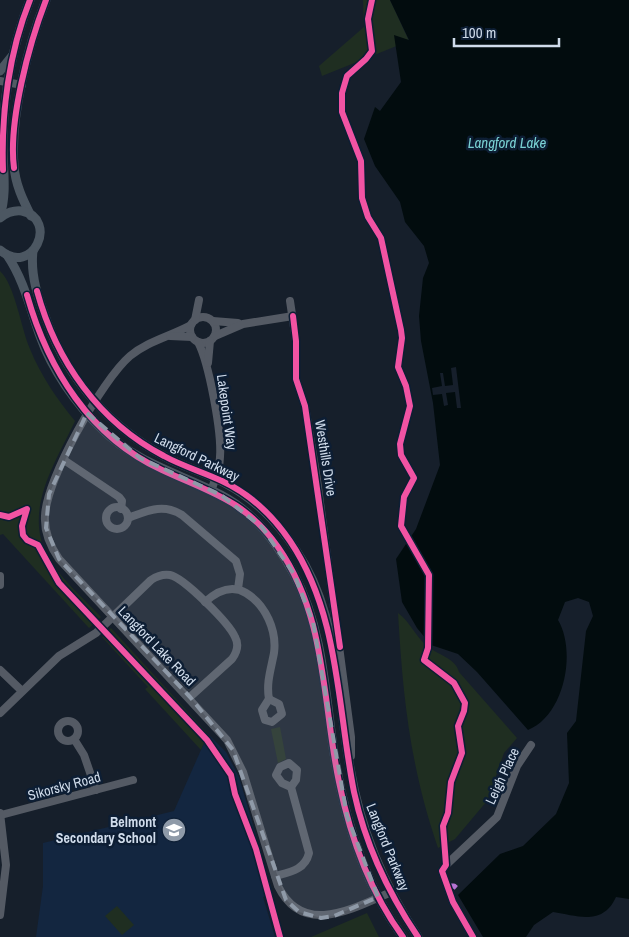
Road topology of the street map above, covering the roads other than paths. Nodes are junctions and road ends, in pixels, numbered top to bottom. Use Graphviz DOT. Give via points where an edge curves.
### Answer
graph roads {
  1 [pos="30,0"];
  2 [pos="46,0"];
  3 [pos="15,51"];
  4 [pos="0,71"];
  5 [pos="2,81"];
  6 [pos="22,85"];
  7 [pos="31,216"];
  8 [pos="0,217"];
  9 [pos="33,251"];
  10 [pos="3,253"];
  11 [pos="290,301"];
  12 [pos="293,316"];
  13 [pos="210,319"];
  14 [pos="193,322"];
  15 [pos="243,324"];
  16 [pos="168,336"];
  17 [pos="212,338"];
  18 [pos="195,339"];
  19 [pos="208,365"];
  20 [pos="94,401"];
  21 [pos="87,413"];
  22 [pos="64,460"];
  23 [pos="215,478"];
  24 [pos="211,491"];
  25 [pos="121,509"];
  26 [pos="128,518"];
  27 [pos="0,576"];
  28 [pos="0,586"];
  29 [pos="238,589"];
  30 [pos="204,602"];
  31 [pos="112,617"];
  32 [pos="0,670"];
  33 [pos="22,691"];
  34 [pos="190,698"];
  35 [pos="269,699"];
  36 [pos="0,713"];
  37 [pos="74,739"];
  38 [pos="531,745"];
  39 [pos="350,768"];
  40 [pos="133,780"];
  41 [pos="291,787"];
  42 [pos="96,790"];
  43 [pos="0,814"];
  44 [pos="275,876"];
  45 [pos="391,892"];
  46 [pos="378,897"];
  47 [pos="0,915"];
  48 [pos="403,937"];
  49 [pos="418,937"];
  50 [pos="472,937"];
  1 -- 3 [label="main road"];
  2 -- 6 [label="main road, Langford Parkway"];
  3 -- 4 [label="main road"];
  3 -- 5 [label="main road"];
  5 -- 6 [label="street"];
  5 -- 8 [label="main road" via="6,197"];
  6 -- 7 [label="main road, Langford Parkway" via="15,128 14,165 18,187"];
  7 -- 8 [label="main road" via="11,211"];
  7 -- 9 [label="main road, Langford Parkway" via="40,234"];
  9 -- 10 [label="main road" via="20,257"];
  9 -- 20 [label="main road, Langford Parkway" via="34,280 52,334 70,370"];
  10 -- 21 [label="main road, Langford Parkway" via="22,281 47,352"];
  11 -- 12 [label="street, Westhills Drive"];
  12 -- 15 [label="street"];
  12 -- 39 [label="street, Westhills Drive" via="296,379 305,406 352,743"];
  13 -- 14 [label="street, Langford Lake Road"];
  13 -- 14 [label="street" via="199,300"];
  13 -- 15 [label="street"];
  13 -- 17 [label="street, Lakepoint Way" via="216,328"];
  14 -- 16 [label="street, Langford Lake Road"];
  14 -- 18 [label="street, Lakepoint Way"];
  15 -- 17 [label="street"];
  16 -- 18 [label="street, Langford Lake Road"];
  16 -- 20 [label="street, Langford Lake Road" via="146,344 123,362"];
  17 -- 18 [label="street, Langford Lake Road"];
  17 -- 19 [label="street, Lakepoint Way"];
  18 -- 19 [label="street, Lakepoint Way"];
  19 -- 23 [label="street, Lakepoint Way" via="220,450"];
  20 -- 21 [label="street, Langford Lake Road"];
  20 -- 23 [label="main road, Langford Parkway" via="120,427 144,444 165,457"];
  21 -- 22 [label="street, Langford Lake Road"];
  21 -- 24 [label="main road, Langford Parkway" via="102,430 140,458"];
  22 -- 25 [label="street" via="119,497"];
  22 -- 31 [label="street, Langford Lake Road" via="47,502 44,517 48,538 59,559"];
  23 -- 24 [label="street, Lakepoint Way"];
  23 -- 39 [label="main road, Langford Parkway" via="264,510 306,567 332,643"];
  24 -- 46 [label="main road, Langford Parkway" via="241,508 262,526 290,567 306,600 321,655 336,768 347,816"];
  25 -- 26 [label="street"];
  25 -- 26 [label="street" via="110,511 107,519 111,527 119,529 126,525"];
  26 -- 29 [label="street" via="157,508 182,515 236,561 240,574"];
  27 -- 28 [label="street"];
  29 -- 30 [label="street" via="217,592"];
  29 -- 35 [label="street" via="256,602 272,630 275,646 268,678"];
  30 -- 31 [label="street" via="177,578 162,575 152,580"];
  30 -- 34 [label="street" via="233,632 237,649 232,659"];
  31 -- 33 [label="street" via="90,637 66,651"];
  31 -- 34 [label="street, Langford Lake Road"];
  32 -- 33 [label="street"];
  33 -- 36 [label="street"];
  34 -- 44 [label="street, Langford Lake Road" via="219,729 236,756"];
  37 -- 42 [label="street" via="84,755"];
  38 -- 50 [label="street, Leigh Place" via="517,766 497,817 442,871 453,902"];
  39 -- 45 [label="main road, Langford Parkway" via="363,823"];
  40 -- 42 [label="street, Sikorsky Road"];
  41 -- 44 [label="street" via="309,853 301,867"];
  42 -- 43 [label="street, Sikorsky Road"];
  43 -- 47 [label="street" via="6,865"];
  44 -- 46 [label="street, Langford Lake Road" via="286,900 299,912 314,917 334,916"];
  45 -- 46 [label="street, Langford Lake Road"];
  45 -- 49 [label="main road, Langford Parkway"];
  46 -- 48 [label="main road, Langford Parkway"];
}
